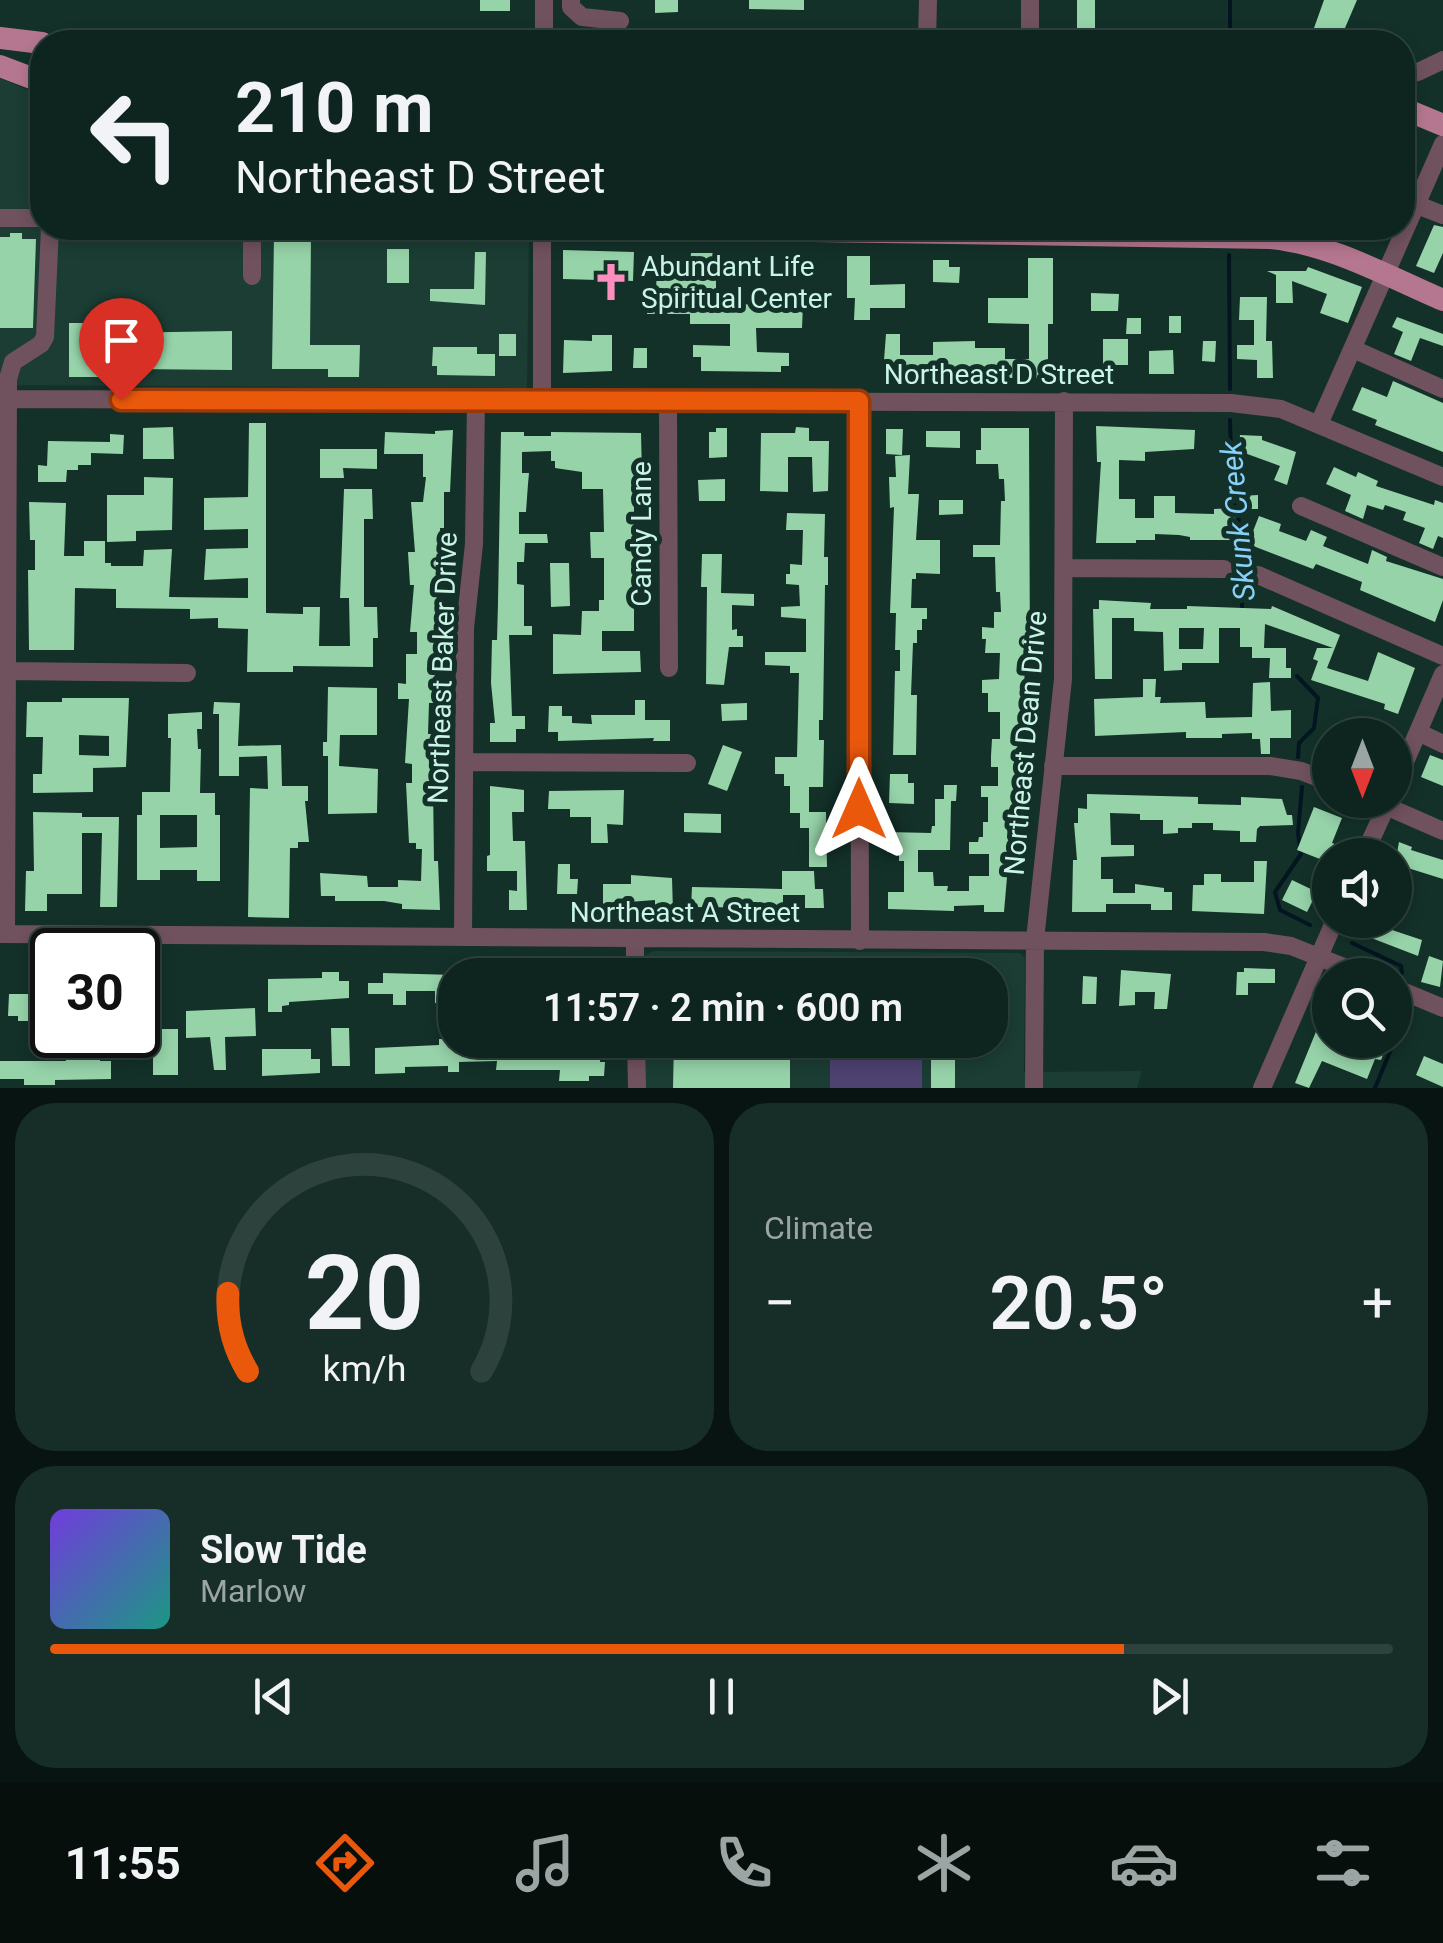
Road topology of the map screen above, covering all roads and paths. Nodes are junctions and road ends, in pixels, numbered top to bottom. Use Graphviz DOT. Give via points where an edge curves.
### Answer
graph roads {
  1 [pos="544,0"];
  2 [pos="571,0"];
  3 [pos="928,0"];
  4 [pos="1030,0"];
  5 [pos="620,21"];
  6 [pos="544,30"];
  7 [pos="928,30"];
  8 [pos="1030,30"];
  9 [pos="0,38"];
  10 [pos="30,42"];
  11 [pos="1443,60"];
  12 [pos="0,66"];
  13 [pos="1415,72"];
  14 [pos="30,77"];
  15 [pos="1415,113"];
  16 [pos="1443,125"];
  17 [pos="1443,144"];
  18 [pos="1415,192"];
  19 [pos="1415,203"];
  20 [pos="1443,215"];
  21 [pos="0,218"];
  22 [pos="30,218"];
  23 [pos="50,240"];
  24 [pos="252,240"];
  25 [pos="542,240"];
  26 [pos="1283,240"];
  27 [pos="1397,240"];
  28 [pos="1386,275"];
  29 [pos="252,276"];
  30 [pos="1443,300"];
  31 [pos="1353,349"];
  32 [pos="1443,389"];
  33 [pos="4,399"];
  34 [pos="476,400"];
  35 [pos="542,400"];
  36 [pos="668,401"];
  37 [pos="859,401"];
  38 [pos="1064,401"];
  39 [pos="1319,424"];
  40 [pos="4,474"];
  41 [pos="1443,477"];
  42 [pos="1300,506"];
  43 [pos="1443,567"];
  44 [pos="1064,568"];
  45 [pos="1224,569"];
  46 [pos="1258,575"];
  47 [pos="1443,656"];
  48 [pos="668,668"];
  49 [pos="8,672"];
  50 [pos="186,673"];
  51 [pos="1443,674"];
  52 [pos="1418,732"];
  53 [pos="1443,744"];
  54 [pos="1412,746"];
  55 [pos="464,762"];
  56 [pos="686,763"];
  57 [pos="1053,766"];
  58 [pos="1312,775"];
  59 [pos="1412,816"];
  60 [pos="1443,831"];
  61 [pos="3,934"];
  62 [pos="463,937"];
  63 [pos="1326,938"];
  64 [pos="635,940"];
  65 [pos="1035,940"];
  66 [pos="860,941"];
  67 [pos="1318,956"];
  68 [pos="635,958"];
  69 [pos="1323,958"];
  70 [pos="1412,995"];
  71 [pos="1443,1008"];
  72 [pos="636,1058"];
  73 [pos="637,1088"];
  74 [pos="1034,1088"];
  75 [pos="1262,1088"];
  1 -- 6 [label="street"];
  2 -- 5 [label="street" via="582,18"];
  3 -- 7 [label="street"];
  4 -- 8 [label="street"];
  9 -- 10 [label="main road"];
  11 -- 13 [label="street"];
  12 -- 14 [label="main road"];
  15 -- 16 [label="main road"];
  17 -- 18 [label="street"];
  19 -- 20 [label="street"];
  21 -- 22 [label="street"];
  23 -- 33 [label="street" via="46,337 13,362"];
  24 -- 29 [label="street"];
  25 -- 35 [label="street"];
  26 -- 28 [label="main road"];
  27 -- 28 [label="street"];
  28 -- 30 [label="main road"];
  28 -- 31 [label="street"];
  31 -- 32 [label="street"];
  31 -- 39 [label="street"];
  33 -- 34 [label="street, Northeast D Street"];
  33 -- 40 [label="street"];
  34 -- 35 [label="street, Northeast D Street"];
  34 -- 55 [label="street, Northeast Baker Drive"];
  35 -- 36 [label="street, Northeast D Street"];
  36 -- 37 [label="street, Northeast D Street"];
  36 -- 48 [label="street, Candy Lane"];
  37 -- 38 [label="street, Northeast D Street"];
  37 -- 66 [label="street"];
  38 -- 39 [label="street, Northeast D Street" via="1230,403 1281,409"];
  38 -- 44 [label="street, Northeast Dean Drive"];
  39 -- 41 [label="street, Northeast D Street"];
  40 -- 49 [label="street"];
  42 -- 43 [label="street"];
  44 -- 45 [label="street"];
  44 -- 57 [label="street, Northeast Dean Drive" via="1063,680"];
  46 -- 47 [label="street"];
  49 -- 50 [label="street"];
  49 -- 61 [label="street"];
  51 -- 52 [label="street"];
  52 -- 53 [label="street"];
  52 -- 54 [label="street"];
  55 -- 56 [label="street"];
  55 -- 62 [label="street, Northeast Baker Drive"];
  57 -- 58 [label="street" via="1270,766"];
  57 -- 65 [label="street, Northeast Dean Drive"];
  59 -- 60 [label="street"];
  61 -- 62 [label="street, Northeast A Street"];
  62 -- 64 [label="street, Northeast A Street"];
  63 -- 67 [label="street"];
  64 -- 66 [label="street, Northeast A Street"];
  64 -- 68 [label="street"];
  65 -- 66 [label="street, Northeast A Street"];
  65 -- 67 [label="street, Northeast A Street" via="1264,942"];
  65 -- 74 [label="street, Northeast Dean Drive"];
  67 -- 69 [label="street, Northeast A Street"];
  67 -- 75 [label="street"];
  70 -- 71 [label="street"];
  72 -- 73 [label="street"];
}
